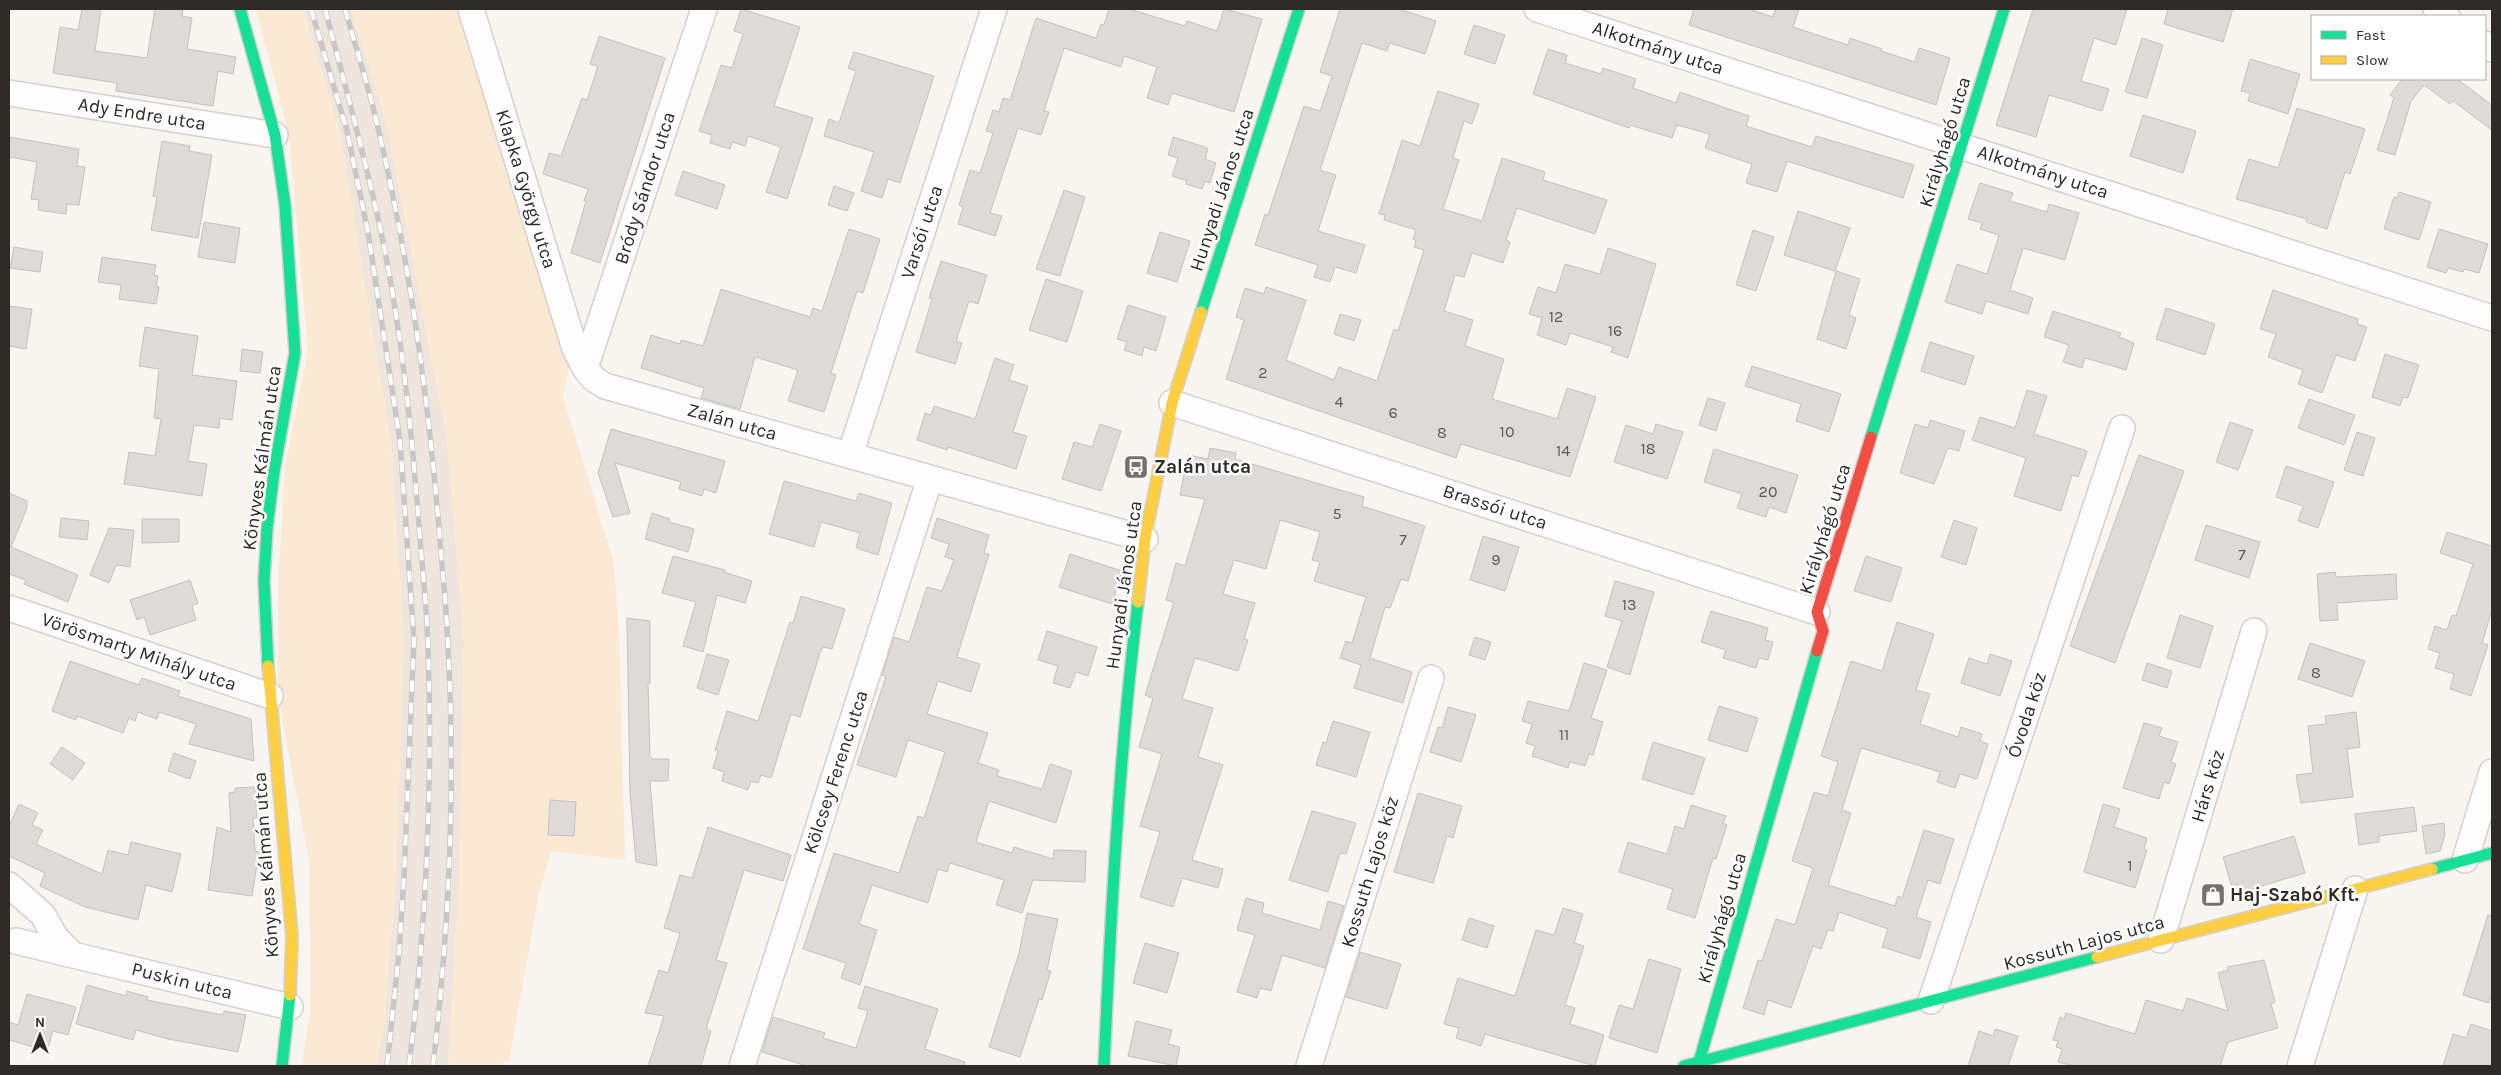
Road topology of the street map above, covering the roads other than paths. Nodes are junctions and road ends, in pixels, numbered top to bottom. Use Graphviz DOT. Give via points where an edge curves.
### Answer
graph roads {
  1 [pos="240,9"];
  2 [pos="470,9"];
  3 [pos="704,9"];
  4 [pos="994,9"];
  5 [pos="1299,9"];
  6 [pos="1536,9"];
  7 [pos="2004,9"];
  8 [pos="9,93"];
  9 [pos="275,135"];
  10 [pos="1962,146"];
  11 [pos="2492,318"];
  12 [pos="585,368"];
  13 [pos="1172,402"];
  14 [pos="2122,428"];
  15 [pos="850,455"];
  16 [pos="930,478"];
  17 [pos="1145,539"];
  18 [pos="9,608"];
  19 [pos="1817,612"];
  20 [pos="2254,632"];
  21 [pos="1431,678"];
  22 [pos="270,696"];
  23 [pos="2492,772"];
  24 [pos="2492,853"];
  25 [pos="2465,860"];
  26 [pos="2356,889"];
  27 [pos="14,891"];
  28 [pos="2161,940"];
  29 [pos="12,945"];
  30 [pos="73,955"];
  31 [pos="1931,1001"];
  32 [pos="290,1007"];
  33 [pos="1699,1062"];
  34 [pos="282,1066"];
  35 [pos="742,1066"];
  36 [pos="1104,1066"];
  37 [pos="1309,1066"];
  38 [pos="1684,1066"];
  39 [pos="2300,1066"];
  1 -- 9 [label="street, Könyves Kálmán utca"];
  2 -- 12 [label="street, Klapka György utca" via="575,350"];
  3 -- 12 [label="street, Bródy Sándor utca"];
  4 -- 15 [label="street, Varsói utca"];
  5 -- 13 [label="street, Hunyadi János utca"];
  6 -- 10 [label="street, Alkotmány utca"];
  7 -- 10 [label="street, Királyhágó utca"];
  8 -- 9 [label="street, Ady Endre utca"];
  9 -- 22 [label="street, Könyves Kálmán utca" via="285,205 295,353 267,529 264,581"];
  10 -- 11 [label="street, Alkotmány utca"];
  10 -- 19 [label="street, Királyhágó utca"];
  12 -- 15 [label="street, Zalán utca" via="605,386"];
  13 -- 17 [label="street, Hunyadi János utca"];
  13 -- 19 [label="street, Brassói utca"];
  14 -- 31 [label="street, Óvoda köz"];
  15 -- 16 [label="street, Zalán utca"];
  16 -- 17 [label="street, Zalán utca"];
  16 -- 35 [label="street, Kölcsey Ferenc utca"];
  17 -- 36 [label="street, Hunyadi János utca" via="1126,700"];
  18 -- 22 [label="street, Vörösmarty Mihály utca"];
  19 -- 33 [label="street, Királyhágó utca" via="1823,631"];
  20 -- 28 [label="street, Hárs köz"];
  21 -- 37 [label="street, Kossuth Lajos köz"];
  22 -- 32 [label="street, Könyves Kálmán utca" via="292,936"];
  23 -- 25 [label="street"];
  24 -- 25 [label="street, Kossuth Lajos utca"];
  25 -- 26 [label="street, Kossuth Lajos utca"];
  26 -- 28 [label="street, Kossuth Lajos utca"];
  26 -- 39 [label="street"];
  27 -- 29 [label="street" via="23,920"];
  27 -- 30 [label="street" via="43,915 55,938"];
  28 -- 31 [label="street, Kossuth Lajos utca"];
  29 -- 30 [label="street, Puskin utca"];
  30 -- 32 [label="street, Puskin utca"];
  31 -- 33 [label="street, Kossuth Lajos utca"];
  32 -- 34 [label="street, Könyves Kálmán utca"];
  33 -- 38 [label="street, Kossuth Lajos utca"];
}
